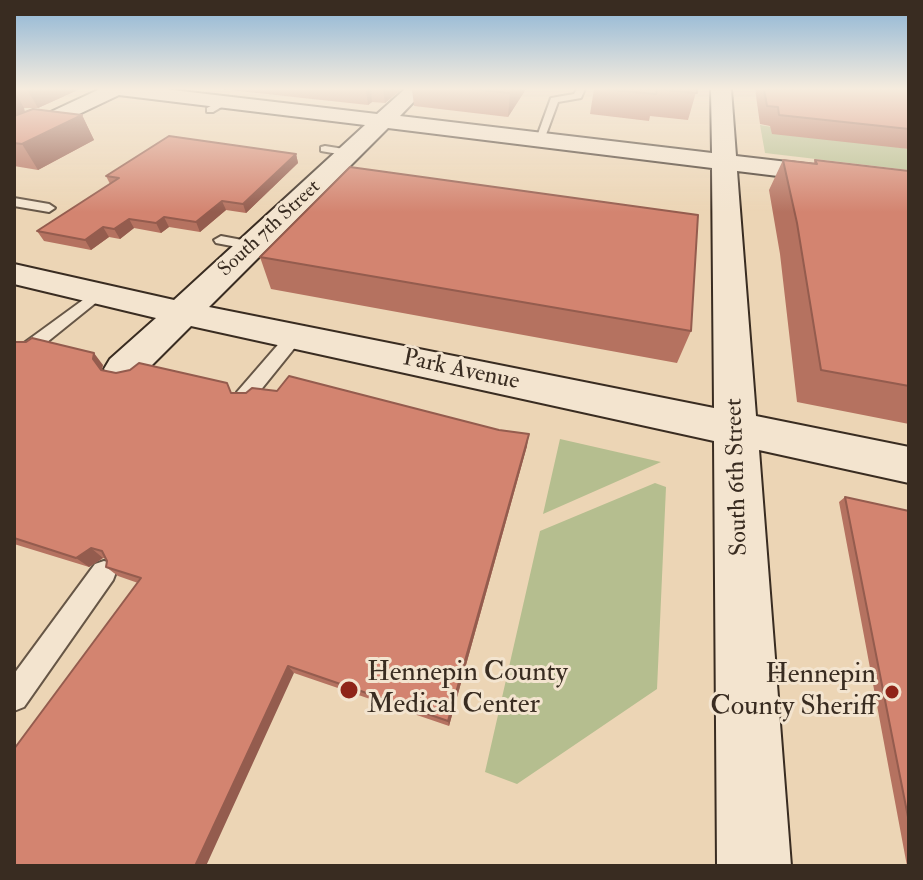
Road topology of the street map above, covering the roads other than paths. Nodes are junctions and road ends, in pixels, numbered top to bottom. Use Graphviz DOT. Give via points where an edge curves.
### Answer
graph roads {
  1 [pos="369,130"];
  2 [pos="462,130"];
  3 [pos="542,130"];
  4 [pos="724,130"];
  5 [pos="539,140"];
  6 [pos="726,162"];
  7 [pos="909,184"];
  8 [pos="14,202"];
  9 [pos="49,208"];
  10 [pos="221,240"];
  11 [pos="253,246"];
  12 [pos="14,274"];
  13 [pos="98,294"];
  14 [pos="182,313"];
  15 [pos="295,336"];
  16 [pos="30,347"];
  17 [pos="124,369"];
  18 [pos="244,397"];
  19 [pos="735,428"];
  20 [pos="909,465"];
  21 [pos="104,572"];
  22 [pos="14,697"];
  23 [pos="754,866"];
  1 -- 11 [label="street, South 7th Street" via="338,151"];
  2 -- 5 [label="street"];
  3 -- 5 [label="lane"];
  4 -- 6 [label="street, South 6th Street"];
  5 -- 6 [label="street"];
  6 -- 7 [label="street"];
  6 -- 19 [label="street, South 6th Street"];
  8 -- 9 [label="lane"];
  10 -- 11 [label="lane"];
  11 -- 14 [label="street, South 7th Street"];
  12 -- 13 [label="street, Park Avenue"];
  13 -- 14 [label="street, Park Avenue"];
  13 -- 16 [label="lane"];
  14 -- 15 [label="street, Park Avenue"];
  14 -- 17 [label="street, South 7th Street"];
  15 -- 18 [label="lane"];
  15 -- 19 [label="street, Park Avenue"];
  19 -- 20 [label="street, Park Avenue"];
  19 -- 23 [label="street, South 6th Street"];
  21 -- 22 [label="lane"];
}
